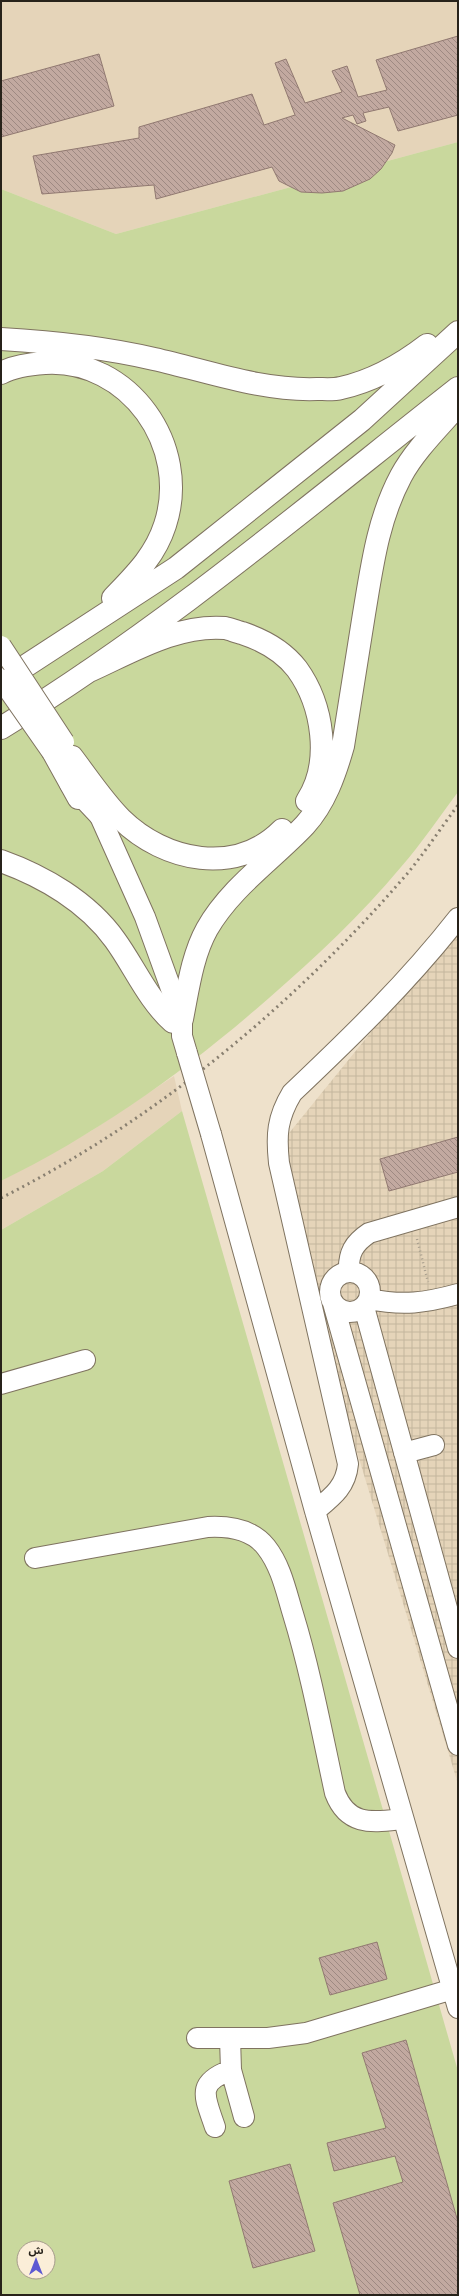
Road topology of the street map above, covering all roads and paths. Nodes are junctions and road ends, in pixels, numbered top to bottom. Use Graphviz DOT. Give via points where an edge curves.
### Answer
graph roads {
  1 [pos="458,322"];
  2 [pos="458,332"];
  3 [pos="1,339"];
  4 [pos="155,359"];
  5 [pos="1,361"];
  6 [pos="1,373"];
  7 [pos="458,388"];
  8 [pos="458,405"];
  9 [pos="69,637"];
  10 [pos="1,646"];
  11 [pos="87,672"];
  12 [pos="1,679"];
  13 [pos="1,682"];
  14 [pos="1,728"];
  15 [pos="63,751"];
  16 [pos="71,784"];
  17 [pos="99,814"];
  18 [pos="272,855"];
  19 [pos="1,861"];
  20 [pos="458,918"];
  21 [pos="181,1033"];
  22 [pos="458,1207"];
  23 [pos="412,1219"];
  24 [pos="349,1272"];
  25 [pos="458,1294"];
  26 [pos="433,1301"];
  27 [pos="333,1303"];
  28 [pos="366,1303"];
  29 [pos="85,1360"];
  30 [pos="1,1384"];
  31 [pos="434,1446"];
  32 [pos="404,1453"];
  33 [pos="315,1511"];
  34 [pos="35,1558"];
  35 [pos="458,1648"];
  36 [pos="458,1745"];
  37 [pos="403,1819"];
  38 [pos="455,1998"];
  39 [pos="197,2038"];
  40 [pos="230,2038"];
  41 [pos="231,2070"];
  42 [pos="244,2117"];
  43 [pos="215,2127"];
  1 -- 4 [label="main road" via="404,362 370,379 339,388 297,390 235,380"];
  2 -- 9 [label="main road" via="362,420 245,514 176,568"];
  3 -- 4 [label="main road" via="91,346"];
  4 -- 5 [label="main road" via="30,352"];
  6 -- 9 [label="main road" via="29,364 54,363 95,370 114,381 134,398 152,420 166,451 170,498 166,524 158,545 147,563 114,598"];
  7 -- 11 [label="main road" via="205,587"];
  8 -- 18 [label="main road" via="420,448 402,474 389,500 372,566 343,746 335,775 322,801 306,824"];
  9 -- 13 [label="main road"];
  10 -- 15 [label="street, bridge"];
  11 -- 14 [label="main road"];
  11 -- 15 [label="main road" via="168,636 197,629 226,628 255,637 281,652 297,669 309,690 318,714 322,741 320,767 314,791 300,813 278,835 246,854 228,858 188,857 144,838 121,819"];
  12 -- 15 [label="street, bridge"];
  15 -- 16 [label="street"];
  15 -- 17 [label="street"];
  16 -- 17 [label="main road"];
  16 -- 21 [label="street" via="143,940"];
  17 -- 18 [label="main road" via="137,849 189,867 234,866"];
  17 -- 21 [label="street" via="145,917"];
  18 -- 21 [label="main road" via="229,899 208,929 194,960"];
  19 -- 21 [label="main road" via="42,879 90,912 114,938 161,1010"];
  20 -- 33 [label="street" via="376,1013 292,1093 282,1109 278,1126 278,1164 348,1464 343,1485"];
  21 -- 33 [label="street, bridge"];
  22 -- 23 [label="street"];
  23 -- 24 [label="street" via="369,1233 359,1239 350,1254"];
  23 -- 26 [label="path"];
  24 -- 27 [label="street" via="336,1278 332,1283"];
  24 -- 28 [label="street" via="367,1280 371,1293"];
  25 -- 26 [label="street"];
  26 -- 28 [label="street" via="416,1304"];
  27 -- 28 [label="street" via="347,1312"];
  27 -- 36 [label="street"];
  28 -- 32 [label="street"];
  29 -- 30 [label="street"];
  31 -- 32 [label="street"];
  32 -- 35 [label="street"];
  33 -- 37 [label="street"];
  34 -- 37 [label="street" via="208,1527 226,1526 254,1537 265,1546 276,1562 283,1580 305,1653 335,1793 340,1805 356,1818 366,1821"];
  37 -- 38 [label="street"];
  38 -- 40 [label="street" via="306,2033 268,2038"];
  39 -- 40 [label="street"];
  40 -- 41 [label="street"];
  41 -- 42 [label="street"];
  41 -- 43 [label="street" via="213,2078 206,2087 205,2097"];
}
